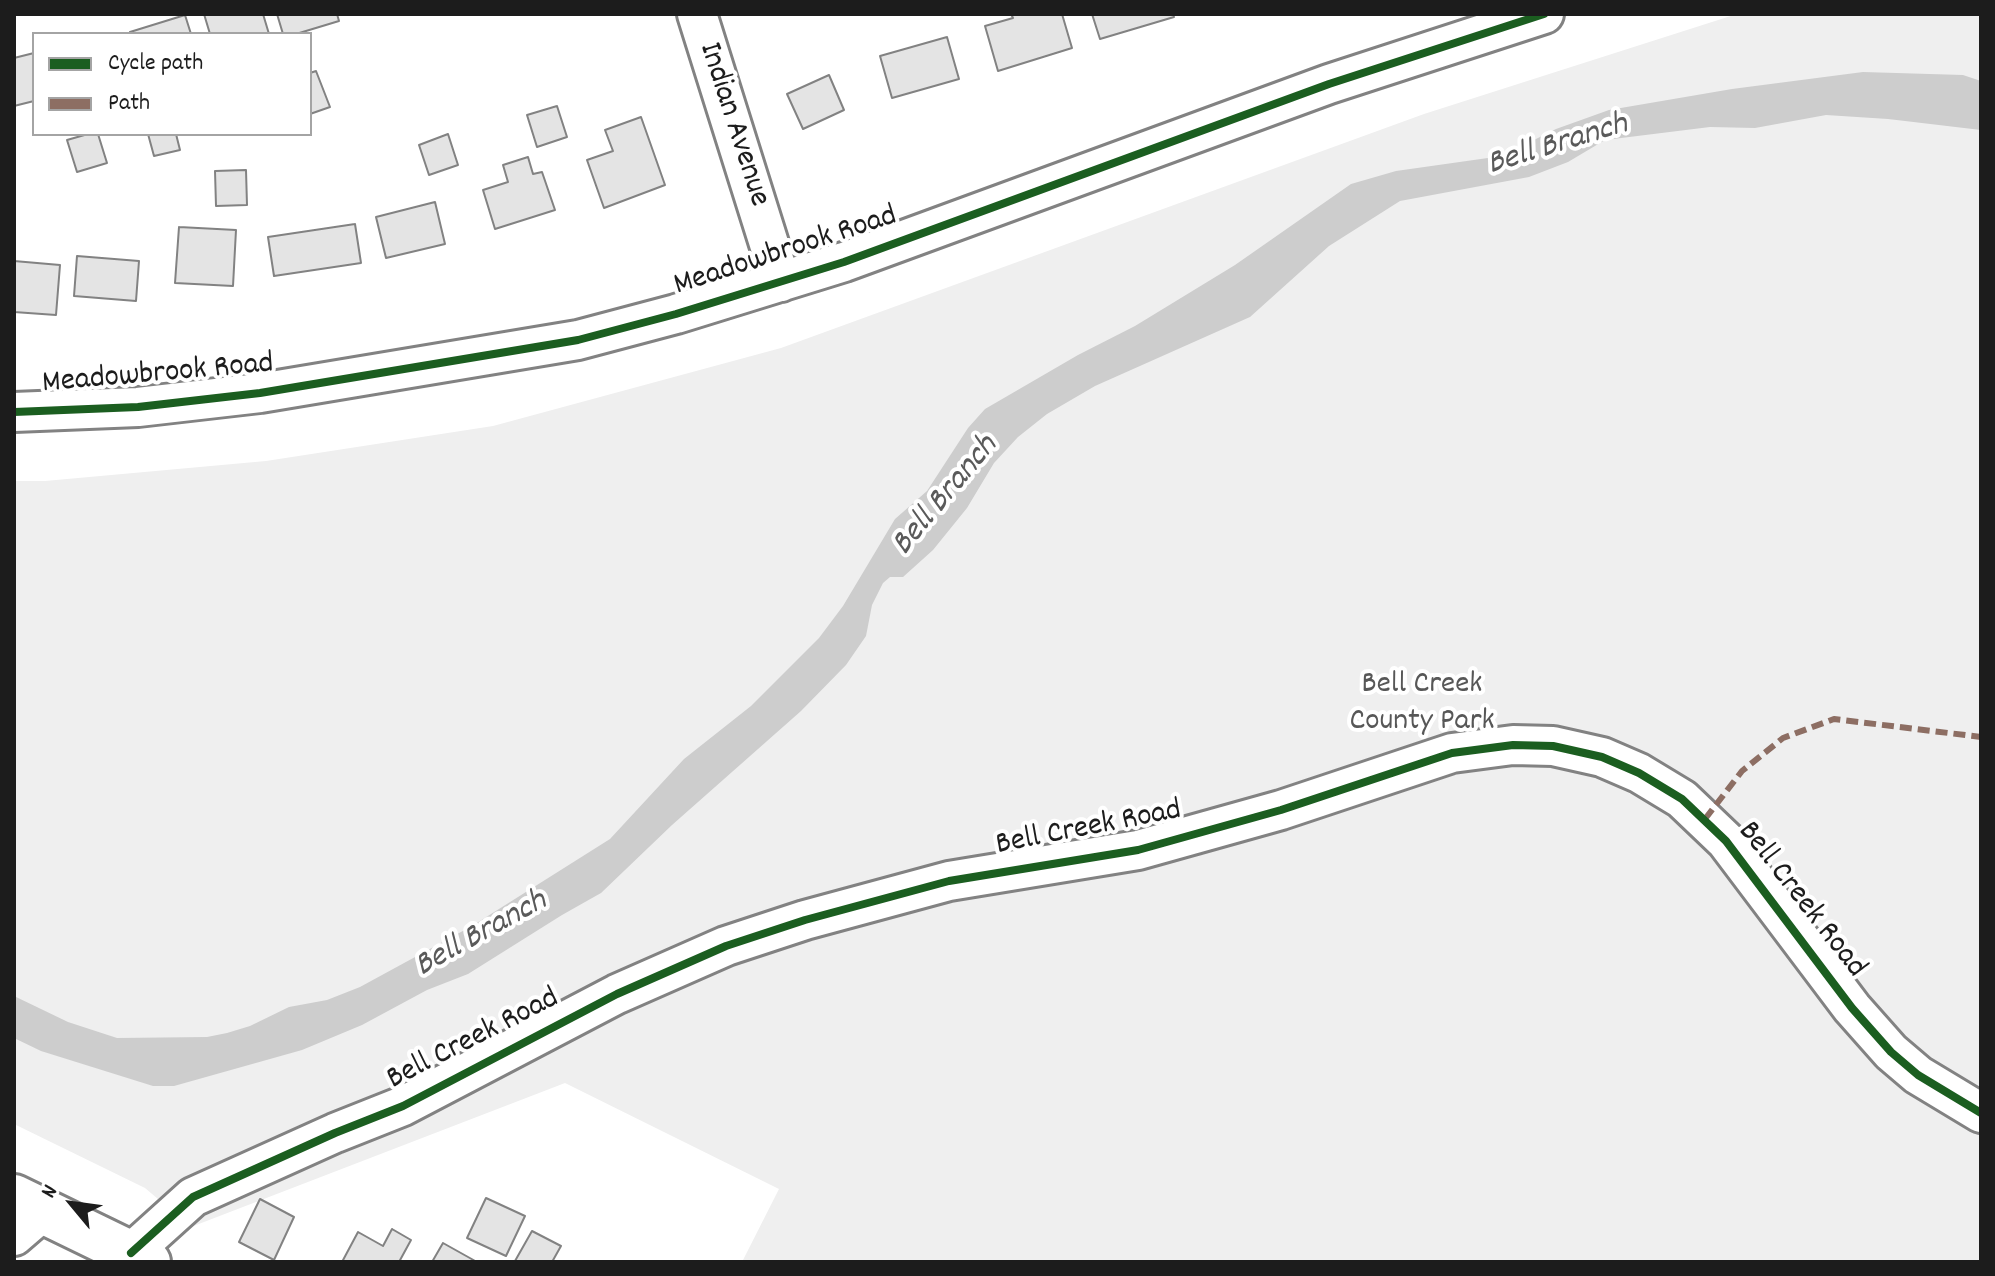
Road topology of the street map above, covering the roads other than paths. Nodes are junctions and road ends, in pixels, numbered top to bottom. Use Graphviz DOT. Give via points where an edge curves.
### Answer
graph roads {
  1 [pos="697,14"];
  2 [pos="1544,14"];
  3 [pos="781,282"];
  4 [pos="14,412"];
  5 [pos="1981,1113"];
  6 [pos="24,1215"];
  7 [pos="140,1257"];
  1 -- 3 [label="street, Indian Avenue"];
  2 -- 3 [label="street, Meadowbrook Road" via="1329,84"];
  3 -- 4 [label="street, Meadowbrook Road" via="578,340 260,393 138,407"];
  5 -- 7 [label="street, Bell Creek Road" via="1891,1052 1726,841 1682,799 1602,757 1553,746 1513,745 1452,753 1138,850 949,881 726,946 617,994 403,1106 193,1197"];
  6 -- 7 [label="main road"];
}
